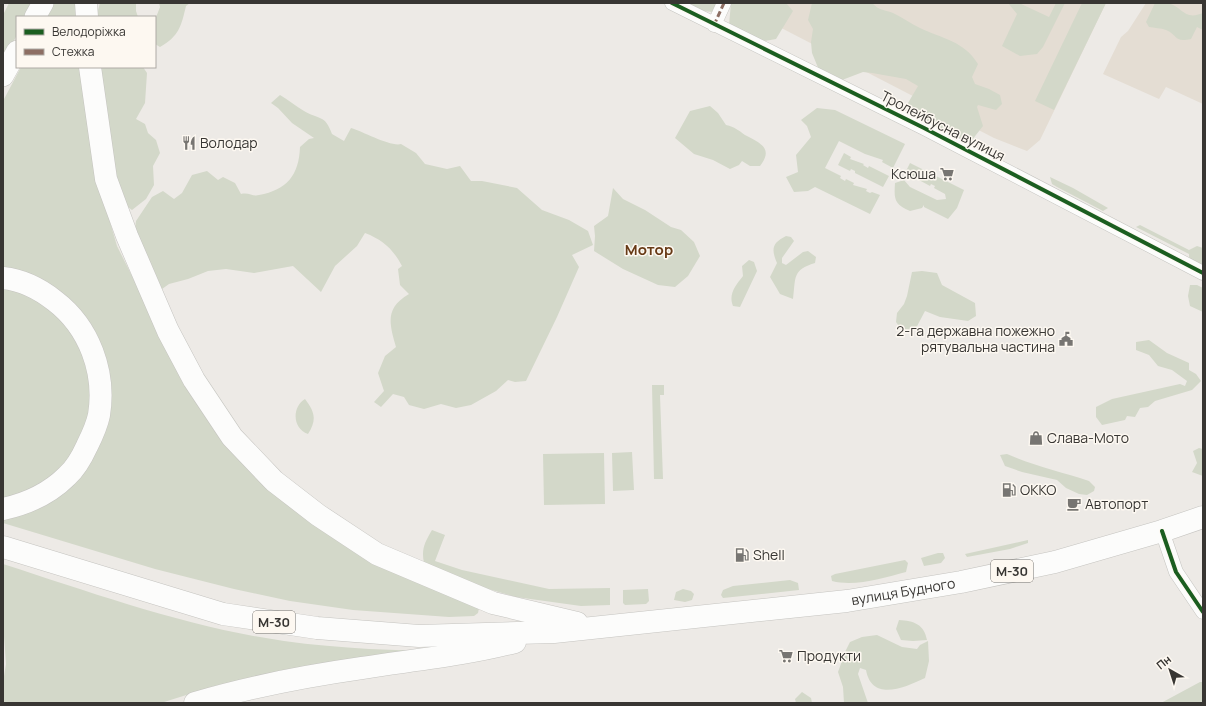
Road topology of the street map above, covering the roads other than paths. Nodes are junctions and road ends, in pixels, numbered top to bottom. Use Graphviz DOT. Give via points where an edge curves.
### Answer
graph roads {
  1 [pos="43,3"];
  2 [pos="86,3"];
  3 [pos="672,3"];
  4 [pos="724,3"];
  5 [pos="36,16"];
  6 [pos="87,16"];
  7 [pos="714,25"];
  8 [pos="16,53"];
  9 [pos="90,68"];
  10 [pos="3,76"];
  11 [pos="1203,273"];
  12 [pos="3,278"];
  13 [pos="3,509"];
  14 [pos="1203,517"];
  15 [pos="1162,531"];
  16 [pos="3,547"];
  17 [pos="1203,612"];
  18 [pos="596,628"];
  19 [pos="554,632"];
  20 [pos="195,703"];
  1 -- 5 [label="main road"];
  2 -- 6 [label="highway"];
  3 -- 7 [label="street, Тролейбусна вулиця"];
  4 -- 7 [label="street"];
  7 -- 11 [label="street, Тролейбусна вулиця" via="918,124"];
  8 -- 10 [label="main road"];
  9 -- 18 [label="highway" via="106,179 127,236 168,331 194,380 232,437 274,481 318,515 378,554 493,603"];
  12 -- 13 [label="highway" via="29,285 47,294 78,324 91,346 98,370 100,394 99,416 91,438 81,459 67,476 49,490 21,505"];
  14 -- 15 [label="highway, вулиця Будного / М-30"];
  15 -- 17 [label="street" via="1176,572"];
  15 -- 18 [label="highway, вулиця Будного / М-30" via="1055,562 921,590 817,605"];
  16 -- 19 [label="highway, М-30" via="223,614 317,628 419,636"];
  18 -- 19 [label="highway, М-30"];
  19 -- 20 [label="highway, М-30" via="481,651 360,668 233,691"];
}
